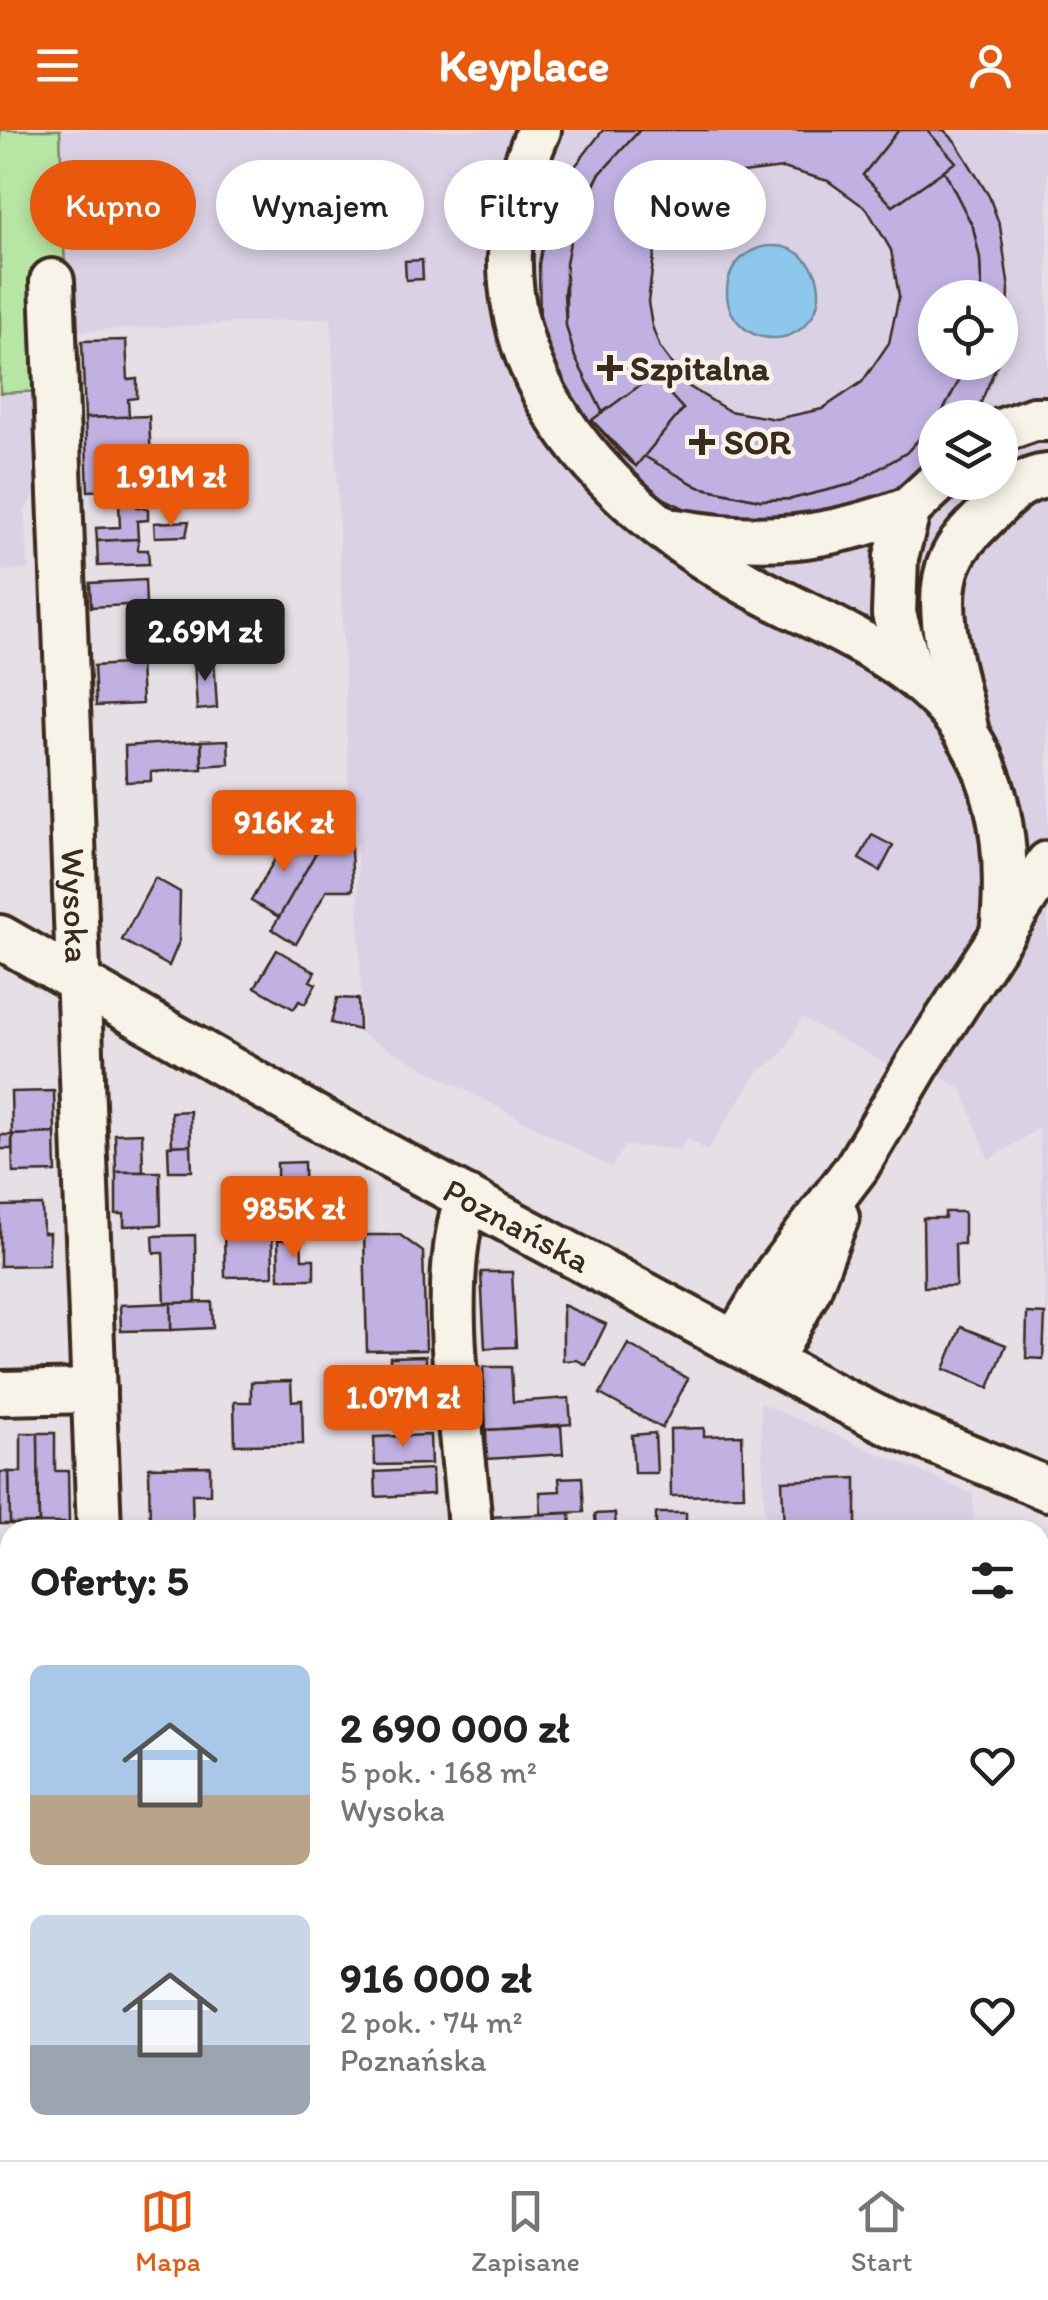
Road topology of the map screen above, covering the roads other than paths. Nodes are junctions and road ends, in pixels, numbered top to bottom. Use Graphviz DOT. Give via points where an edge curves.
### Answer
graph roads {
  1 [pos="540,130"];
  2 [pos="52,281"];
  3 [pos="1048,419"];
  4 [pos="1018,425"];
  5 [pos="1048,476"];
  6 [pos="918,499"];
  7 [pos="922,500"];
  8 [pos="666,530"];
  9 [pos="912,675"];
  10 [pos="967,733"];
  11 [pos="1048,863"];
  12 [pos="1002,934"];
  13 [pos="0,937"];
  14 [pos="78,982"];
  15 [pos="466,1198"];
  16 [pos="752,1351"];
  17 [pos="94,1391"];
  18 [pos="0,1394"];
  19 [pos="1048,1489"];
  20 [pos="98,1520"];
  21 [pos="469,1520"];
  1 -- 8 [label="street" via="510,231 509,277 522,341 564,429"];
  2 -- 14 [label="street, Wysoka"];
  3 -- 4 [label="street"];
  5 -- 10 [label="street" via="1026,481 987,515 962,541 945,577 946,626"];
  6 -- 8 [label="street" via="864,526 804,538 744,540"];
  7 -- 9 [label="street" via="896,557 893,596"];
  8 -- 9 [label="street" via="724,570"];
  9 -- 10 [label="street"];
  10 -- 12 [label="street" via="1002,829"];
  11 -- 12 [label="street"];
  12 -- 16 [label="street" via="857,1167 809,1289"];
  13 -- 14 [label="street, Poznańska"];
  14 -- 15 [label="street, Poznańska"];
  14 -- 17 [label="street, Wysoka"];
  15 -- 16 [label="street, Poznańska"];
  15 -- 21 [label="street" via="454,1290"];
  16 -- 19 [label="street, Poznańska" via="889,1424"];
  17 -- 18 [label="street"];
  17 -- 20 [label="street, Wysoka"];
}
